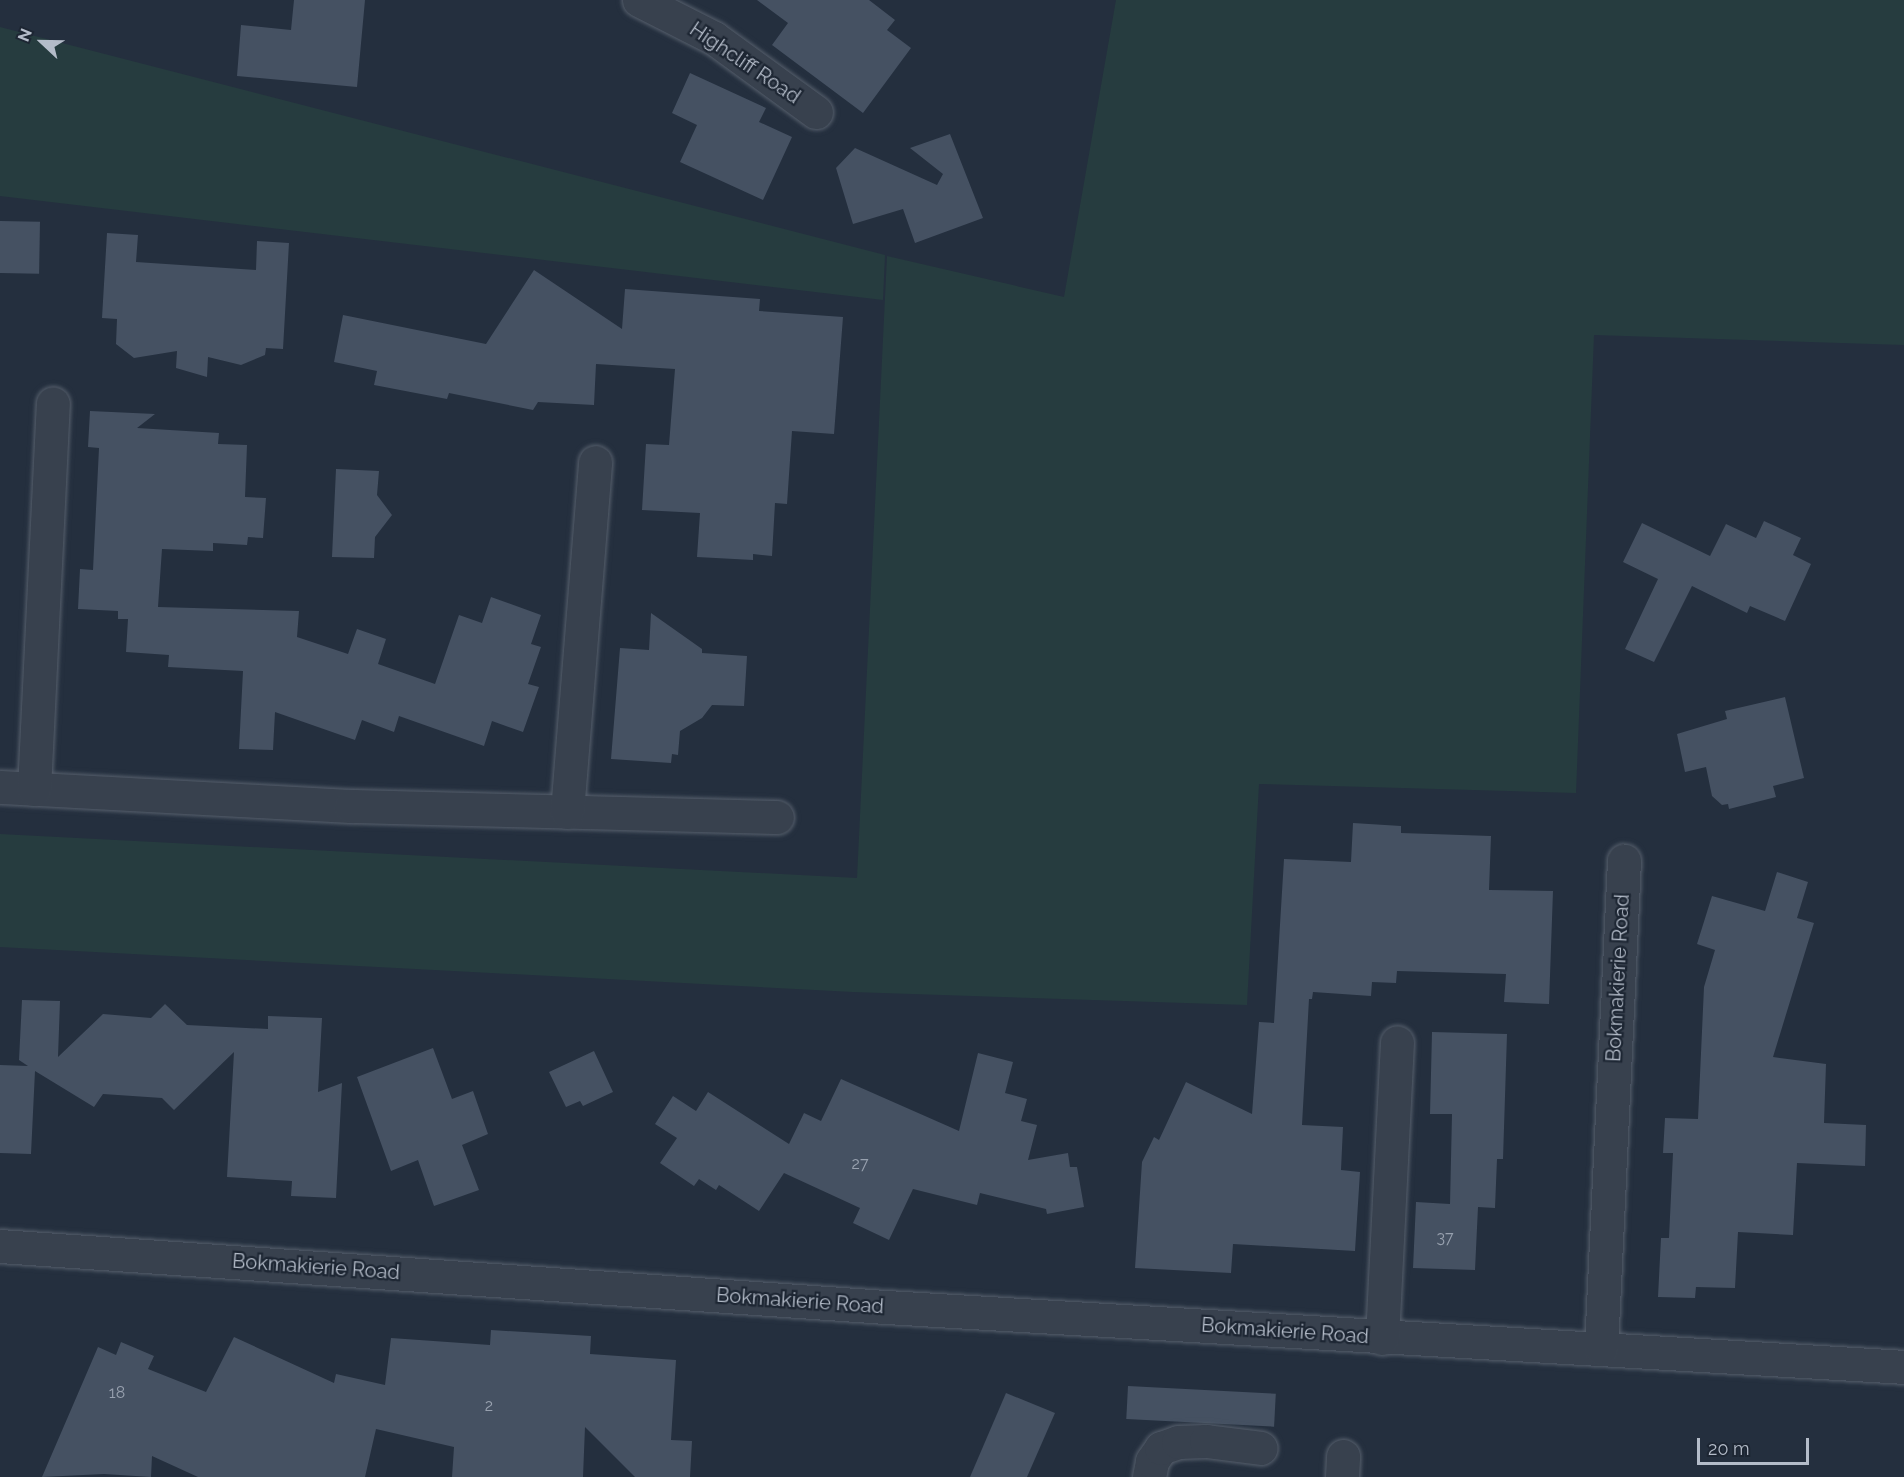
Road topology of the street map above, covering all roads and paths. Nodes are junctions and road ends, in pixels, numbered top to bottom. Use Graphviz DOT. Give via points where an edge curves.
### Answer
graph roads {
  1 [pos="639,0"];
  2 [pos="816,112"];
  3 [pos="53,403"];
  4 [pos="595,462"];
  5 [pos="0,787"];
  6 [pos="34,789"];
  7 [pos="567,812"];
  8 [pos="777,817"];
  9 [pos="1624,861"];
  10 [pos="1397,1042"];
  11 [pos="0,1246"];
  12 [pos="1382,1338"];
  13 [pos="1601,1348"];
  14 [pos="1904,1367"];
  15 [pos="1261,1448"];
  16 [pos="1149,1477"];
  1 -- 2 [label="street, Highcliff Road" via="714,39"];
  3 -- 6 [label="street"];
  4 -- 7 [label="street"];
  5 -- 6 [label="street"];
  6 -- 7 [label="street" via="351,807"];
  7 -- 8 [label="street"];
  9 -- 13 [label="street, Bokmakierie Road"];
  10 -- 12 [label="street"];
  11 -- 12 [label="street, Bokmakierie Road"];
  12 -- 13 [label="street, Bokmakierie Road"];
  13 -- 14 [label="street, Bokmakierie Road"];
  15 -- 16 [label="street" via="1206,1440 1178,1442 1161,1448 1152,1461"];
}
